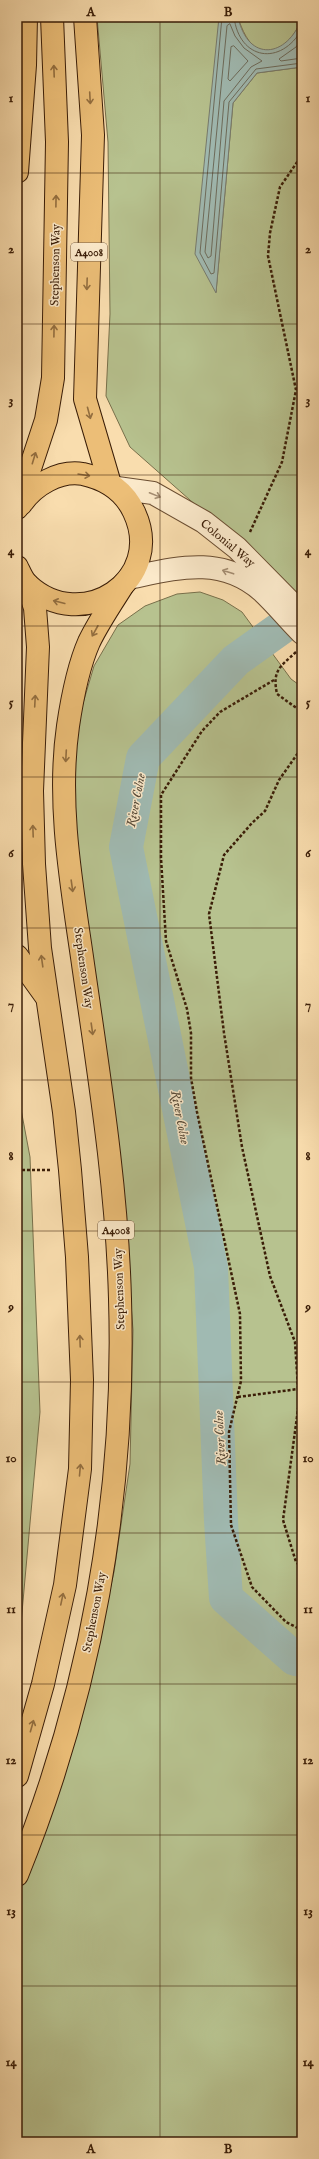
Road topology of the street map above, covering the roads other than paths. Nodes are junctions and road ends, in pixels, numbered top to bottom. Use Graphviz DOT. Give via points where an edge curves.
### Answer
graph roads {
  1 [pos="26,17"];
  2 [pos="52,17"];
  3 [pos="85,17"];
  4 [pos="17,172"];
  5 [pos="113,486"];
  6 [pos="17,509"];
  7 [pos="22,576"];
  8 [pos="126,582"];
  9 [pos="267,586"];
  10 [pos="302,614"];
  11 [pos="302,634"];
  12 [pos="17,956"];
  13 [pos="48,999"];
  14 [pos="17,1776"];
  15 [pos="17,1875"];
  1 -- 4 [label="main road"];
  6 -- 2 [label="main road, Stephenson Way, one-way" via="46,420 53,378 57,142"];
  3 -- 5 [label="main road, A4008, one-way" via="93,135 85,399"];
  6 -- 5 [label="main road, one-way" via="26,496 44,481 61,475 81,474 100,478"];
  5 -- 8 [label="main road, Stephenson Way" via="129,501 140,524 142,541 139,559"];
  5 -- 9 [label="street, Colonial Way, one-way" via="153,493 204,522 237,548"];
  8 -- 7 [label="main road, one-way" via="111,595 98,601 78,605 60,604 44,598"];
  13 -- 7 [label="main road, one-way" via="40,941 32,791 38,647 35,608"];
  9 -- 8 [label="street, Colonial Way, one-way" via="202,566 175,569"];
  8 -- 15 [label="main road, Stephenson Way / A4008, one-way" via="88,644 68,726 65,773 69,864 112,1173 118,1254 122,1356 116,1469 100,1586 75,1703 44,1804"];
  9 -- 10 [label="street, Colonial Way"];
  9 -- 11 [label="street, Colonial Way"];
  12 -- 13 [label="main road"];
  14 -- 13 [label="main road, one-way" via="43,1684 64,1592 80,1469 82,1380 77,1257 70,1170"];
}
